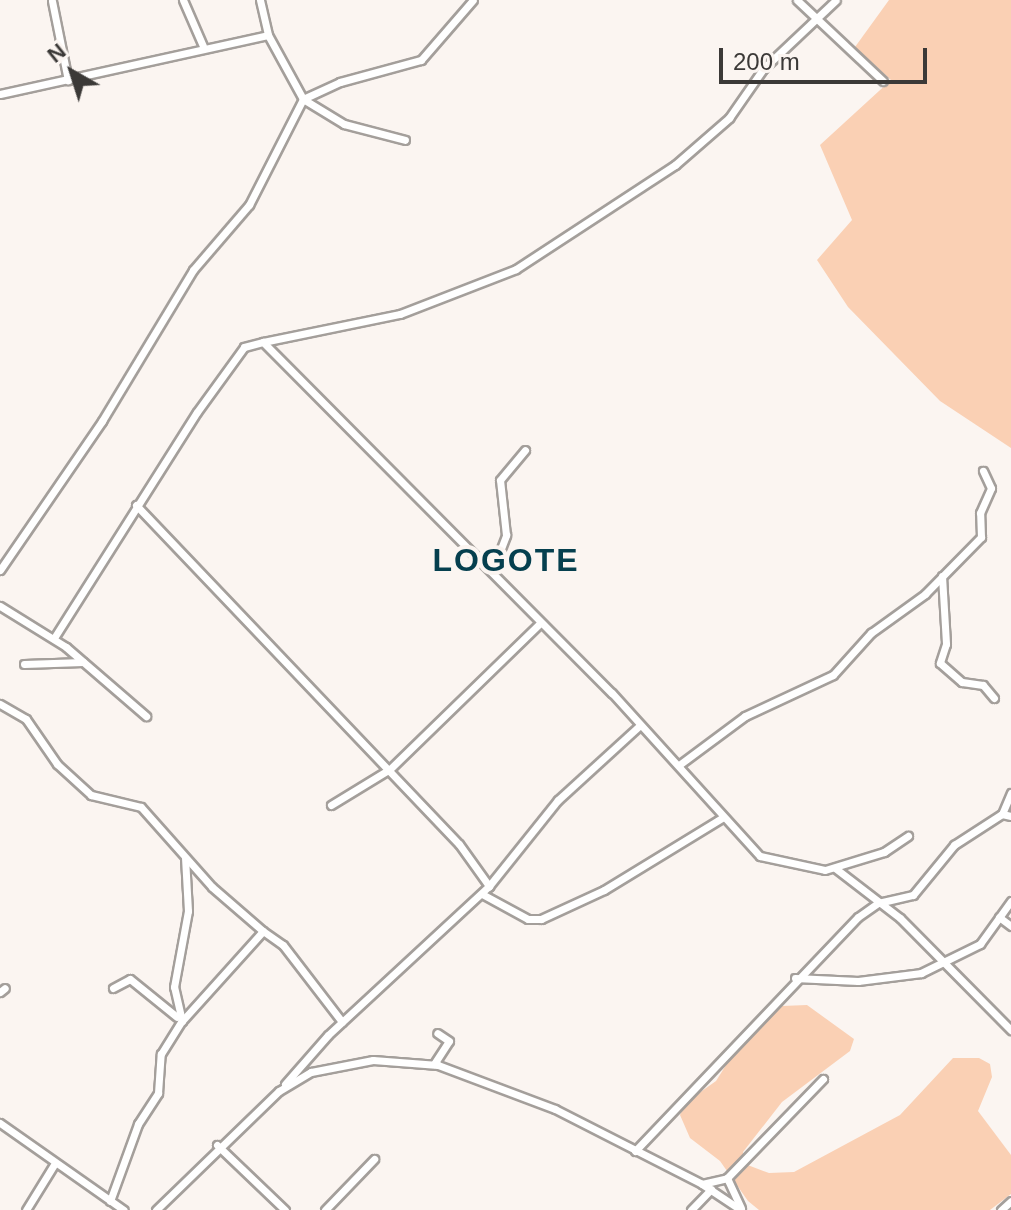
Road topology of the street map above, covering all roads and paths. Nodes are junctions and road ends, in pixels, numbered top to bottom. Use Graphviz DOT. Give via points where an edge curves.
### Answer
graph roads {
  1 [pos="183,0"];
  2 [pos="260,0"];
  3 [pos="473,0"];
  4 [pos="797,0"];
  5 [pos="836,0"];
  6 [pos="52,1"];
  7 [pos="816,17"];
  8 [pos="268,35"];
  9 [pos="203,46"];
  10 [pos="68,80"];
  11 [pos="883,81"];
  12 [pos="0,94"];
  13 [pos="303,99"];
  14 [pos="405,140"];
  15 [pos="263,342"];
  16 [pos="525,450"];
  17 [pos="983,471"];
  18 [pos="136,505"];
  19 [pos="0,570"];
  20 [pos="492,572"];
  21 [pos="942,576"];
  22 [pos="0,606"];
  23 [pos="539,624"];
  24 [pos="54,638"];
  25 [pos="83,662"];
  26 [pos="24,664"];
  27 [pos="994,698"];
  28 [pos="0,704"];
  29 [pos="146,716"];
  30 [pos="639,726"];
  31 [pos="679,765"];
  32 [pos="390,769"];
  33 [pos="1011,793"];
  34 [pos="331,805"];
  35 [pos="1007,815"];
  36 [pos="722,818"];
  37 [pos="908,836"];
  38 [pos="185,858"];
  39 [pos="835,868"];
  40 [pos="489,886"];
  41 [pos="482,894"];
  42 [pos="1011,901"];
  43 [pos="878,903"];
  44 [pos="999,917"];
  45 [pos="1011,926"];
  46 [pos="263,931"];
  47 [pos="942,963"];
  48 [pos="795,978"];
  49 [pos="113,988"];
  50 [pos="180,1019"];
  51 [pos="342,1022"];
  52 [pos="1011,1030"];
  53 [pos="437,1033"];
  54 [pos="434,1064"];
  55 [pos="823,1079"];
  56 [pos="279,1091"];
  57 [pos="0,1123"];
  58 [pos="217,1145"];
  59 [pos="635,1151"];
  60 [pos="374,1159"];
  61 [pos="55,1163"];
  62 [pos="727,1178"];
  63 [pos="702,1184"];
  64 [pos="711,1189"];
  65 [pos="110,1201"];
  66 [pos="1011,1201"];
  67 [pos="155,1208"];
  68 [pos="26,1210"];
  69 [pos="124,1210"];
  70 [pos="285,1210"];
  71 [pos="325,1210"];
  72 [pos="691,1210"];
  73 [pos="742,1210"];
  74 [pos="1001,1210"];
  1 -- 9 [label="street"];
  2 -- 8 [label="street"];
  3 -- 13 [label="street" via="421,60 340,82"];
  4 -- 7 [label="street"];
  5 -- 7 [label="street"];
  6 -- 10 [label="street"];
  7 -- 11 [label="street"];
  7 -- 15 [label="street" via="763,69 729,118 675,165 516,269 400,314"];
  8 -- 9 [label="street"];
  8 -- 13 [label="street"];
  9 -- 10 [label="street"];
  10 -- 12 [label="street"];
  13 -- 14 [label="street" via="344,124"];
  13 -- 19 [label="street" via="249,205 193,270 102,421"];
  15 -- 18 [label="street" via="244,347"];
  15 -- 20 [label="street"];
  16 -- 20 [label="street" via="500,480 506,535"];
  17 -- 21 [label="street" via="991,488 980,513 981,537"];
  18 -- 24 [label="street"];
  18 -- 32 [label="street"];
  20 -- 23 [label="street"];
  21 -- 27 [label="street" via="946,644 940,663 962,682 983,685"];
  21 -- 31 [label="street" via="871,633 833,675 806,683 785,700 745,716"];
  22 -- 24 [label="street"];
  23 -- 30 [label="street"];
  23 -- 32 [label="street"];
  24 -- 25 [label="street"];
  25 -- 26 [label="street"];
  25 -- 29 [label="street"];
  28 -- 38 [label="street" via="26,719 57,764 91,795 141,807"];
  30 -- 31 [label="street"];
  30 -- 40 [label="street" via="607,749 551,807"];
  31 -- 36 [label="street"];
  32 -- 34 [label="street"];
  32 -- 40 [label="street" via="459,844"];
  33 -- 35 [label="street"];
  35 -- 43 [label="street" via="945,853 913,895"];
  36 -- 39 [label="street" via="760,856"];
  36 -- 41 [label="street" via="604,890 541,919 528,919"];
  37 -- 39 [label="street" via="884,852"];
  38 -- 46 [label="street"];
  38 -- 50 [label="street" via="188,911 174,987"];
  39 -- 43 [label="street"];
  40 -- 41 [label="street"];
  41 -- 51 [label="street"];
  42 -- 44 [label="street"];
  43 -- 47 [label="street" via="900,918"];
  43 -- 48 [label="street"];
  44 -- 45 [label="street"];
  44 -- 47 [label="street" via="980,944"];
  46 -- 50 [label="street"];
  46 -- 51 [label="street" via="283,945"];
  47 -- 48 [label="street" via="908,976 858,981"];
  47 -- 52 [label="street"];
  48 -- 59 [label="street" via="765,1018"];
  49 -- 50 [label="street" via="130,979"];
  50 -- 65 [label="street" via="161,1054 158,1093 138,1124"];
  51 -- 56 [label="street"];
  53 -- 54 [label="street" via="449,1041"];
  54 -- 56 [label="street" via="373,1060 337,1065 311,1072"];
  54 -- 59 [label="street" via="555,1109"];
  55 -- 62 [label="street"];
  56 -- 58 [label="street"];
  57 -- 61 [label="street"];
  58 -- 67 [label="street"];
  58 -- 70 [label="street"];
  59 -- 63 [label="street"];
  60 -- 71 [label="street"];
  61 -- 65 [label="street"];
  61 -- 68 [label="street"];
  62 -- 63 [label="street"];
  62 -- 73 [label="street"];
  63 -- 64 [label="street"];
  64 -- 72 [label="street"];
  64 -- 73 [label="street"];
  65 -- 69 [label="street"];
  66 -- 74 [label="street"];
}
